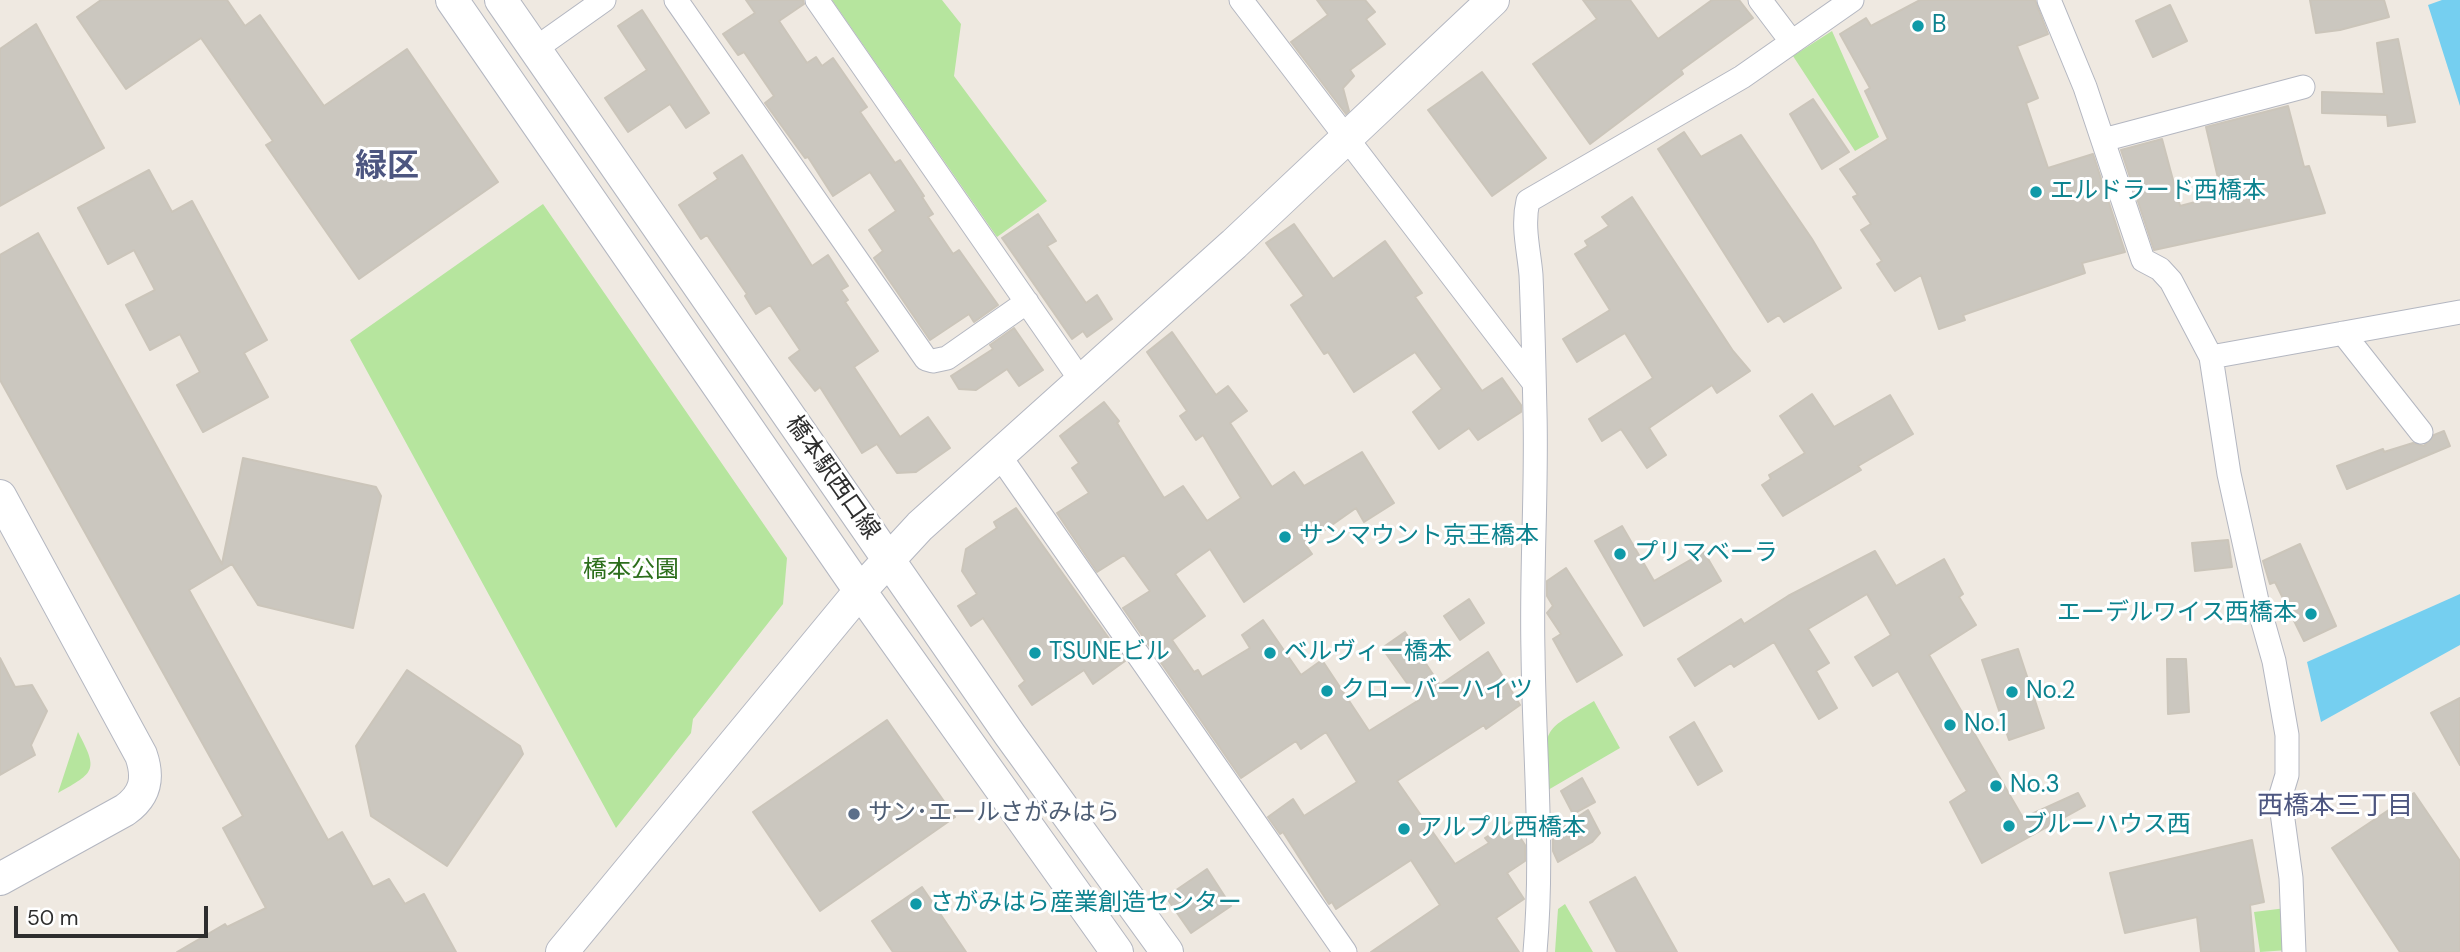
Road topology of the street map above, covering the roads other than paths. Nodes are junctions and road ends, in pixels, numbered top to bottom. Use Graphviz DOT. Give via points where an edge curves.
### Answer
graph roads {
  1 [pos="452,0"];
  2 [pos="501,0"];
  3 [pos="604,0"];
  4 [pos="676,0"];
  5 [pos="817,0"];
  6 [pos="1241,0"];
  7 [pos="1493,0"];
  8 [pos="1760,0"];
  9 [pos="1852,0"];
  10 [pos="2049,0"];
  11 [pos="1791,41"];
  12 [pos="535,49"];
  13 [pos="2303,87"];
  14 [pos="1347,139"];
  15 [pos="2103,140"];
  16 [pos="1027,302"];
  17 [pos="2460,312"];
  18 [pos="2343,333"];
  19 [pos="2211,356"];
  20 [pos="1082,382"];
  21 [pos="1534,383"];
  22 [pos="2421,432"];
  23 [pos="999,456"];
  24 [pos="0,496"];
  25 [pos="889,560"];
  26 [pos="860,591"];
  27 [pos="0,879"];
  28 [pos="562,952"];
  29 [pos="1117,952"];
  30 [pos="1167,952"];
  31 [pos="1345,952"];
  32 [pos="1535,952"];
  33 [pos="2294,952"];
  1 -- 26 [label="street, 橋本駅西口線"];
  2 -- 12 [label="street, 橋本駅西口線"];
  3 -- 12 [label="street"];
  4 -- 16 [label="street" via="926,359 947,358"];
  5 -- 16 [label="street"];
  6 -- 14 [label="street"];
  7 -- 14 [label="street"];
  8 -- 11 [label="street"];
  9 -- 11 [label="street"];
  10 -- 15 [label="street"];
  11 -- 21 [label="street" via="1742,77 1528,201"];
  12 -- 25 [label="street, 橋本駅西口線"];
  13 -- 15 [label="street"];
  14 -- 20 [label="street"];
  14 -- 21 [label="street"];
  15 -- 19 [label="street" via="2143,260 2172,281"];
  16 -- 20 [label="street"];
  17 -- 18 [label="street"];
  18 -- 19 [label="street"];
  18 -- 22 [label="street"];
  19 -- 33 [label="street" via="2229,474 2287,734 2287,775 2280,798 2291,878"];
  20 -- 23 [label="street"];
  21 -- 32 [label="street" via="1535,526 1531,554 1541,884"];
  23 -- 25 [label="street"];
  23 -- 31 [label="street"];
  24 -- 27 [label="street" via="141,755 146,778 138,798 125,810"];
  25 -- 26 [label="street"];
  25 -- 30 [label="street, 橋本駅西口線"];
  26 -- 28 [label="street"];
  26 -- 29 [label="street, 橋本駅西口線"];
}
